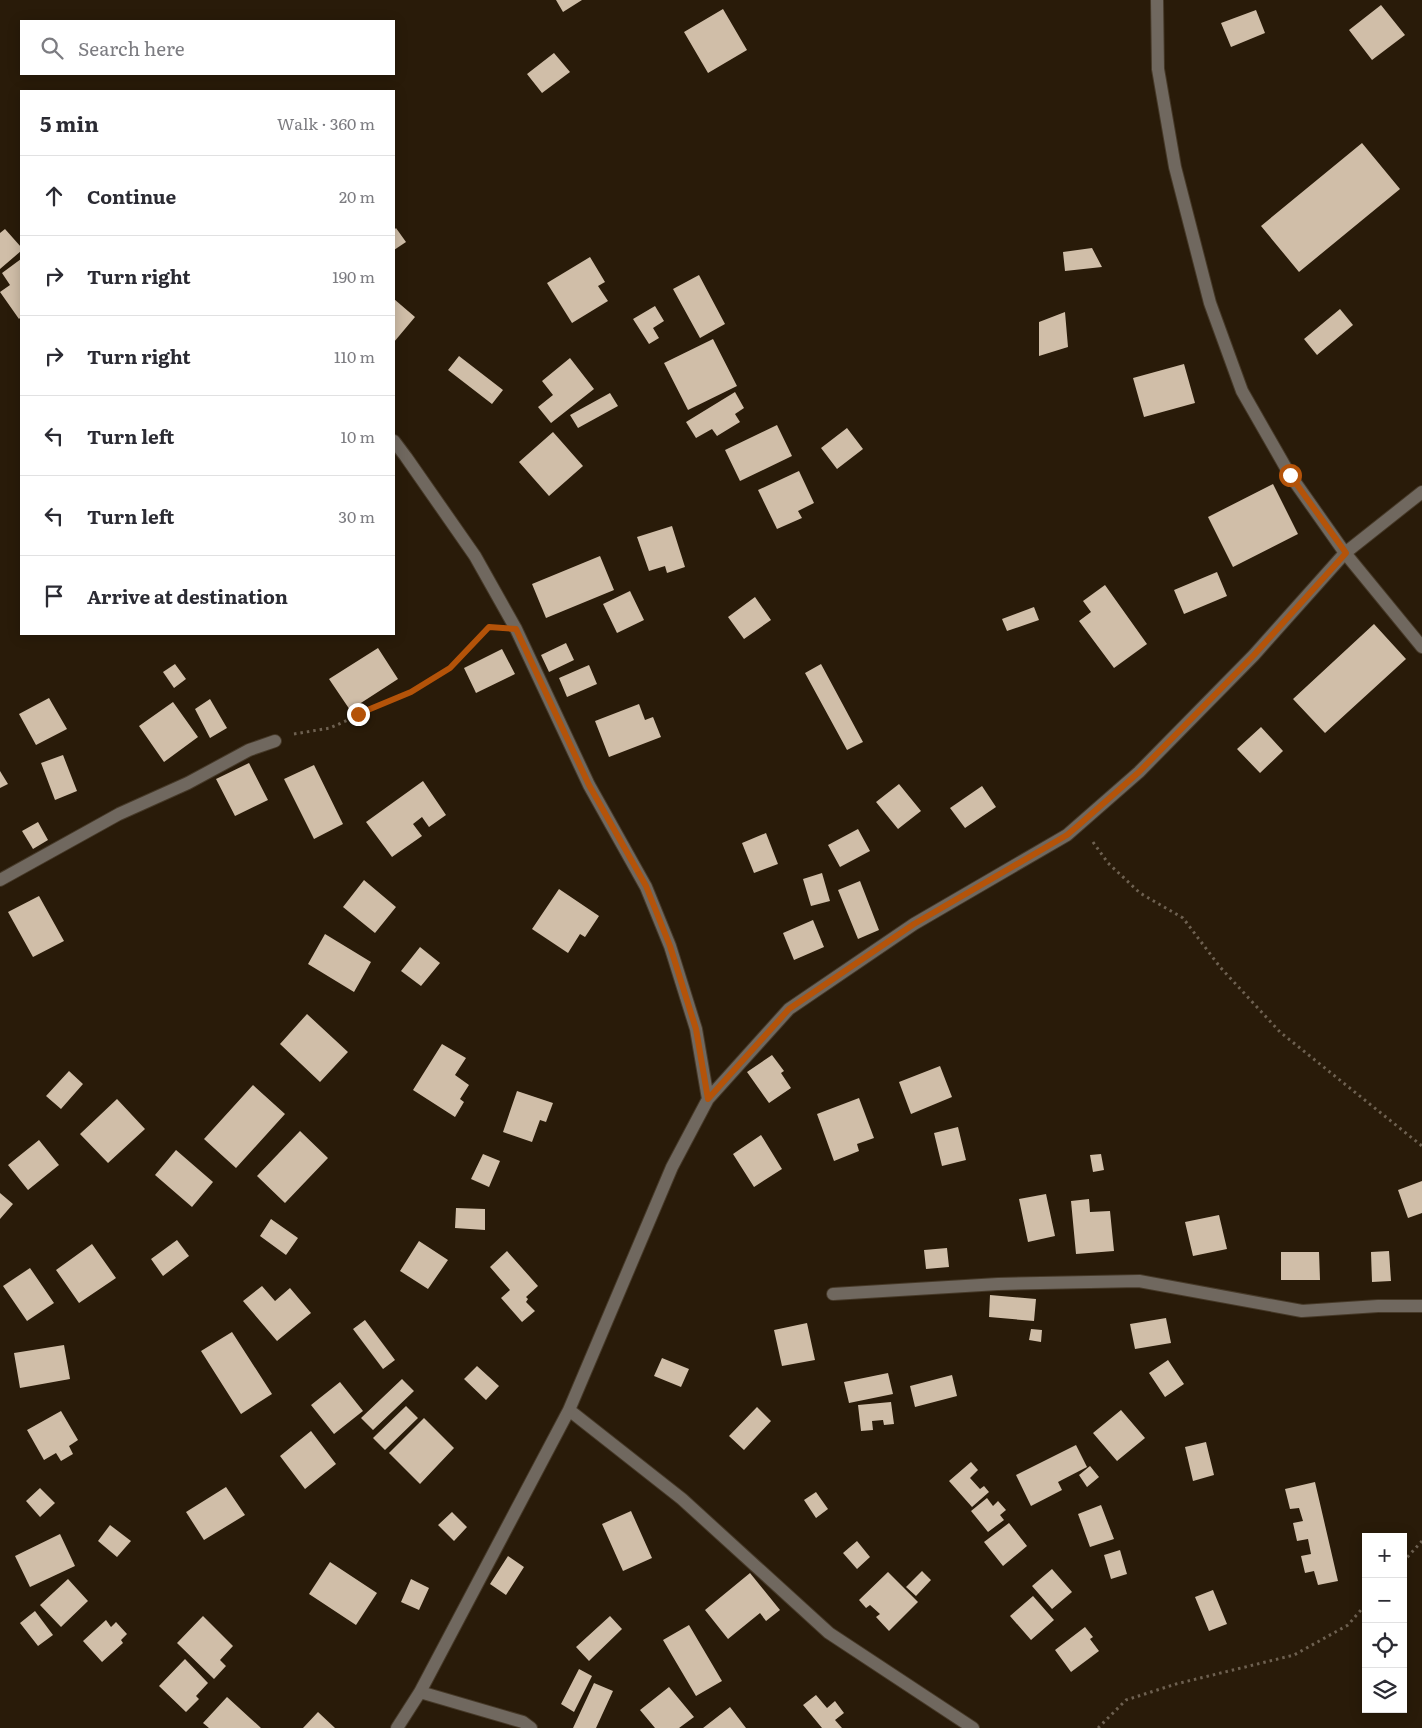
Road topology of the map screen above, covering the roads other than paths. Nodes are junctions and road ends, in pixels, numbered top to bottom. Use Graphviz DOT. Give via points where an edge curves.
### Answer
graph roads {
  1 [pos="1156,0"];
  2 [pos="395,442"];
  3 [pos="1422,492"];
  4 [pos="1346,553"];
  5 [pos="1422,647"];
  6 [pos="275,741"];
  7 [pos="0,880"];
  8 [pos="708,1099"];
  9 [pos="833,1294"];
  10 [pos="1422,1306"];
  11 [pos="569,1410"];
  12 [pos="420,1692"];
  13 [pos="397,1728"];
  14 [pos="532,1728"];
  15 [pos="973,1728"];
  1 -- 4 [label="street" via="1158,69 1175,167 1210,303 1242,391 1290,475"];
  2 -- 8 [label="street" via="474,556 516,629 589,785 646,886 670,946 696,1029"];
  3 -- 4 [label="street"];
  4 -- 5 [label="street"];
  4 -- 8 [label="street" via="1254,655 1146,765 1080,824 1067,835 914,924 789,1009"];
  6 -- 7 [label="street" via="119,814"];
  8 -- 11 [label="street" via="672,1167"];
  9 -- 10 [label="street" via="998,1284 1139,1281 1302,1311"];
  11 -- 12 [label="street"];
  11 -- 15 [label="street" via="682,1499 829,1633"];
  12 -- 13 [label="street"];
  12 -- 14 [label="street" via="523,1722"];
}
